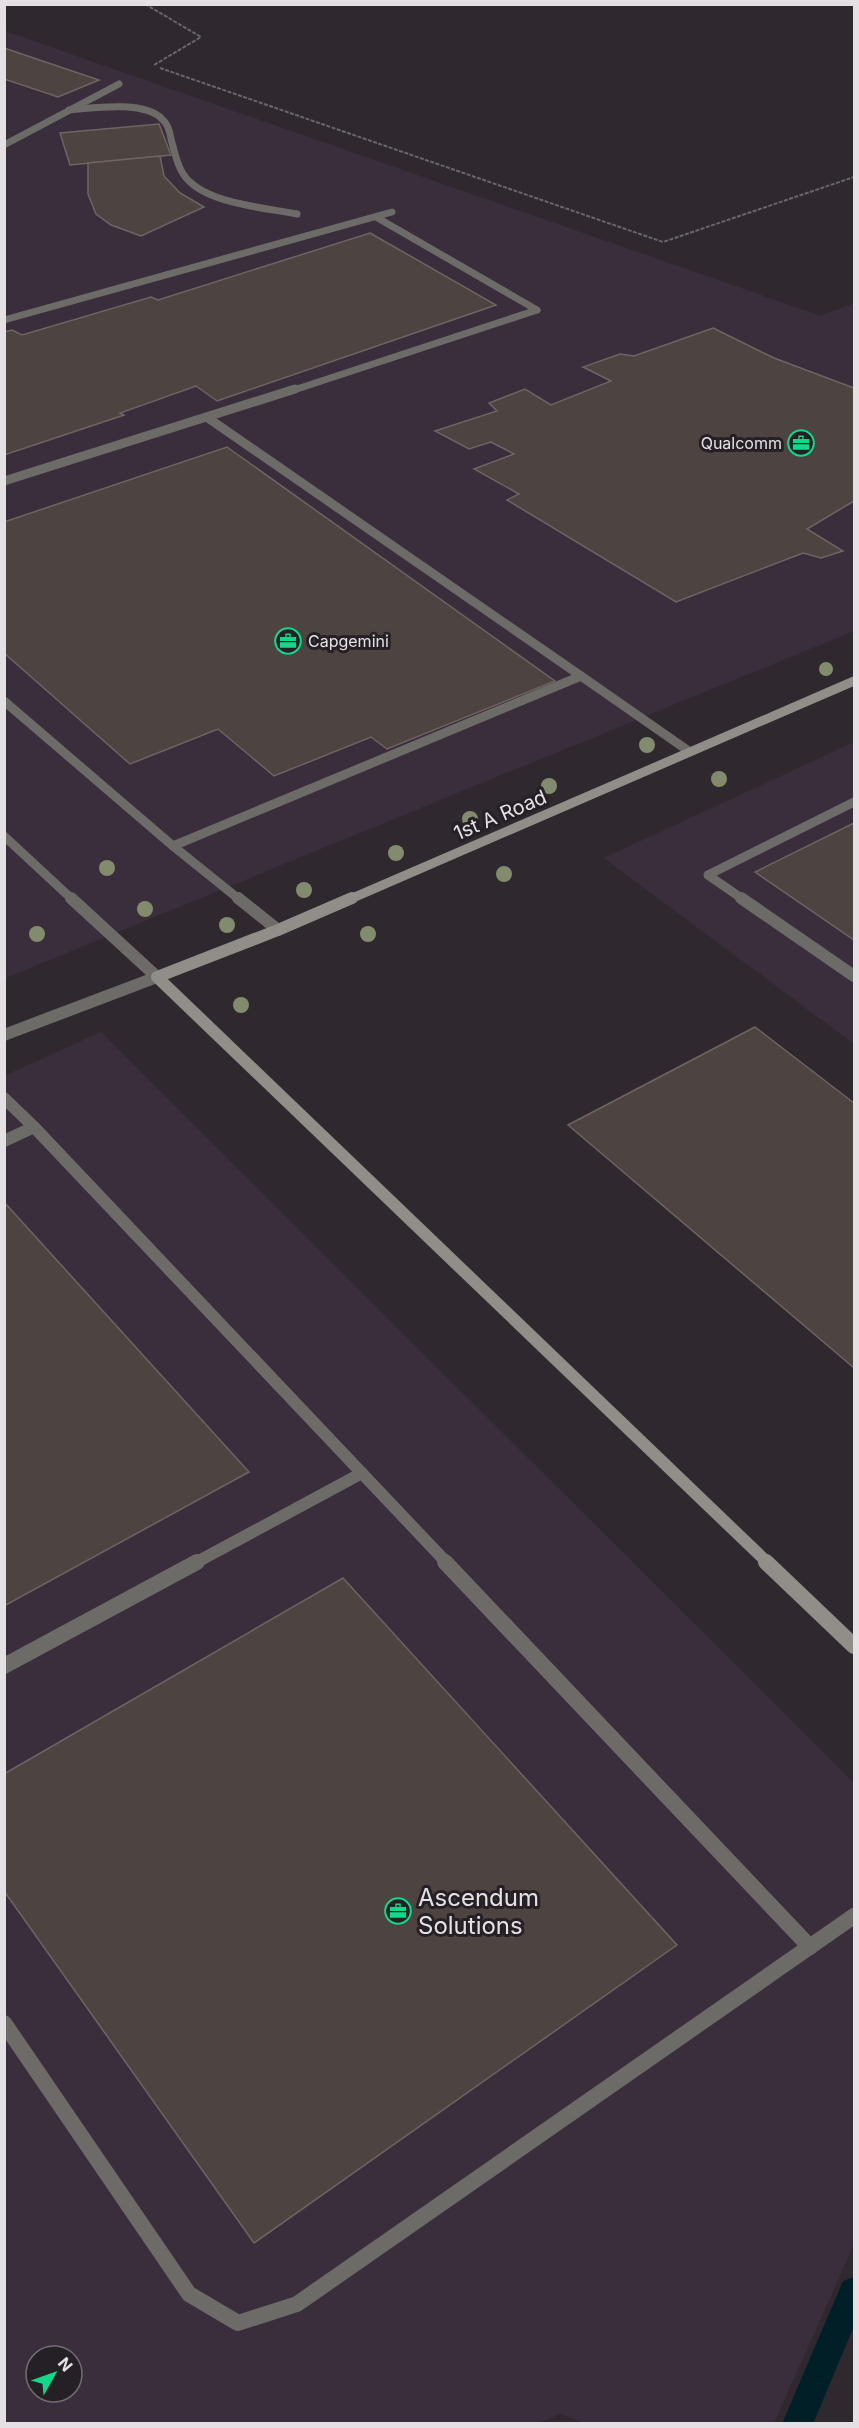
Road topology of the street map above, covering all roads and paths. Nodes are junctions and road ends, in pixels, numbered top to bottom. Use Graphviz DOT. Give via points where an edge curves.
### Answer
graph roads {
  1 [pos="145,4"];
  2 [pos="119,84"];
  3 [pos="69,110"];
  4 [pos="4,145"];
  5 [pos="855,177"];
  6 [pos="392,212"];
  7 [pos="297,214"];
  8 [pos="375,217"];
  9 [pos="4,320"];
  10 [pos="208,418"];
  11 [pos="4,481"];
  12 [pos="581,676"];
  13 [pos="855,681"];
  14 [pos="4,701"];
  15 [pos="690,752"];
  16 [pos="855,802"];
  17 [pos="4,836"];
  18 [pos="173,846"];
  19 [pos="278,930"];
  20 [pos="855,976"];
  21 [pos="157,977"];
  22 [pos="4,1035"];
  23 [pos="4,1098"];
  24 [pos="34,1127"];
  25 [pos="4,1141"];
  26 [pos="362,1473"];
  27 [pos="855,1646"];
  28 [pos="4,1666"];
  29 [pos="855,1916"];
  30 [pos="810,1947"];
  31 [pos="4,2023"];
  1 -- 5 [label="path" via="201,37 153,66 663,242"];
  2 -- 3 [label="street"];
  3 -- 4 [label="street"];
  3 -- 7 [label="street" via="129,107 147,111 161,118 183,176 195,187"];
  6 -- 8 [label="street"];
  8 -- 9 [label="street"];
  8 -- 10 [label="street" via="537,310"];
  10 -- 11 [label="street"];
  10 -- 12 [label="street"];
  12 -- 15 [label="street"];
  12 -- 18 [label="street"];
  13 -- 15 [label="street, 1st A Road"];
  14 -- 18 [label="street"];
  15 -- 19 [label="street, 1st A Road"];
  16 -- 20 [label="street" via="708,874"];
  17 -- 21 [label="street"];
  18 -- 19 [label="street"];
  19 -- 21 [label="street, 1st A Road"];
  21 -- 22 [label="street"];
  21 -- 27 [label="street"];
  23 -- 24 [label="street"];
  24 -- 25 [label="street"];
  24 -- 26 [label="street"];
  26 -- 28 [label="street"];
  26 -- 30 [label="street"];
  29 -- 30 [label="street"];
  30 -- 31 [label="street" via="297,2304 238,2323 189,2294"];
}
